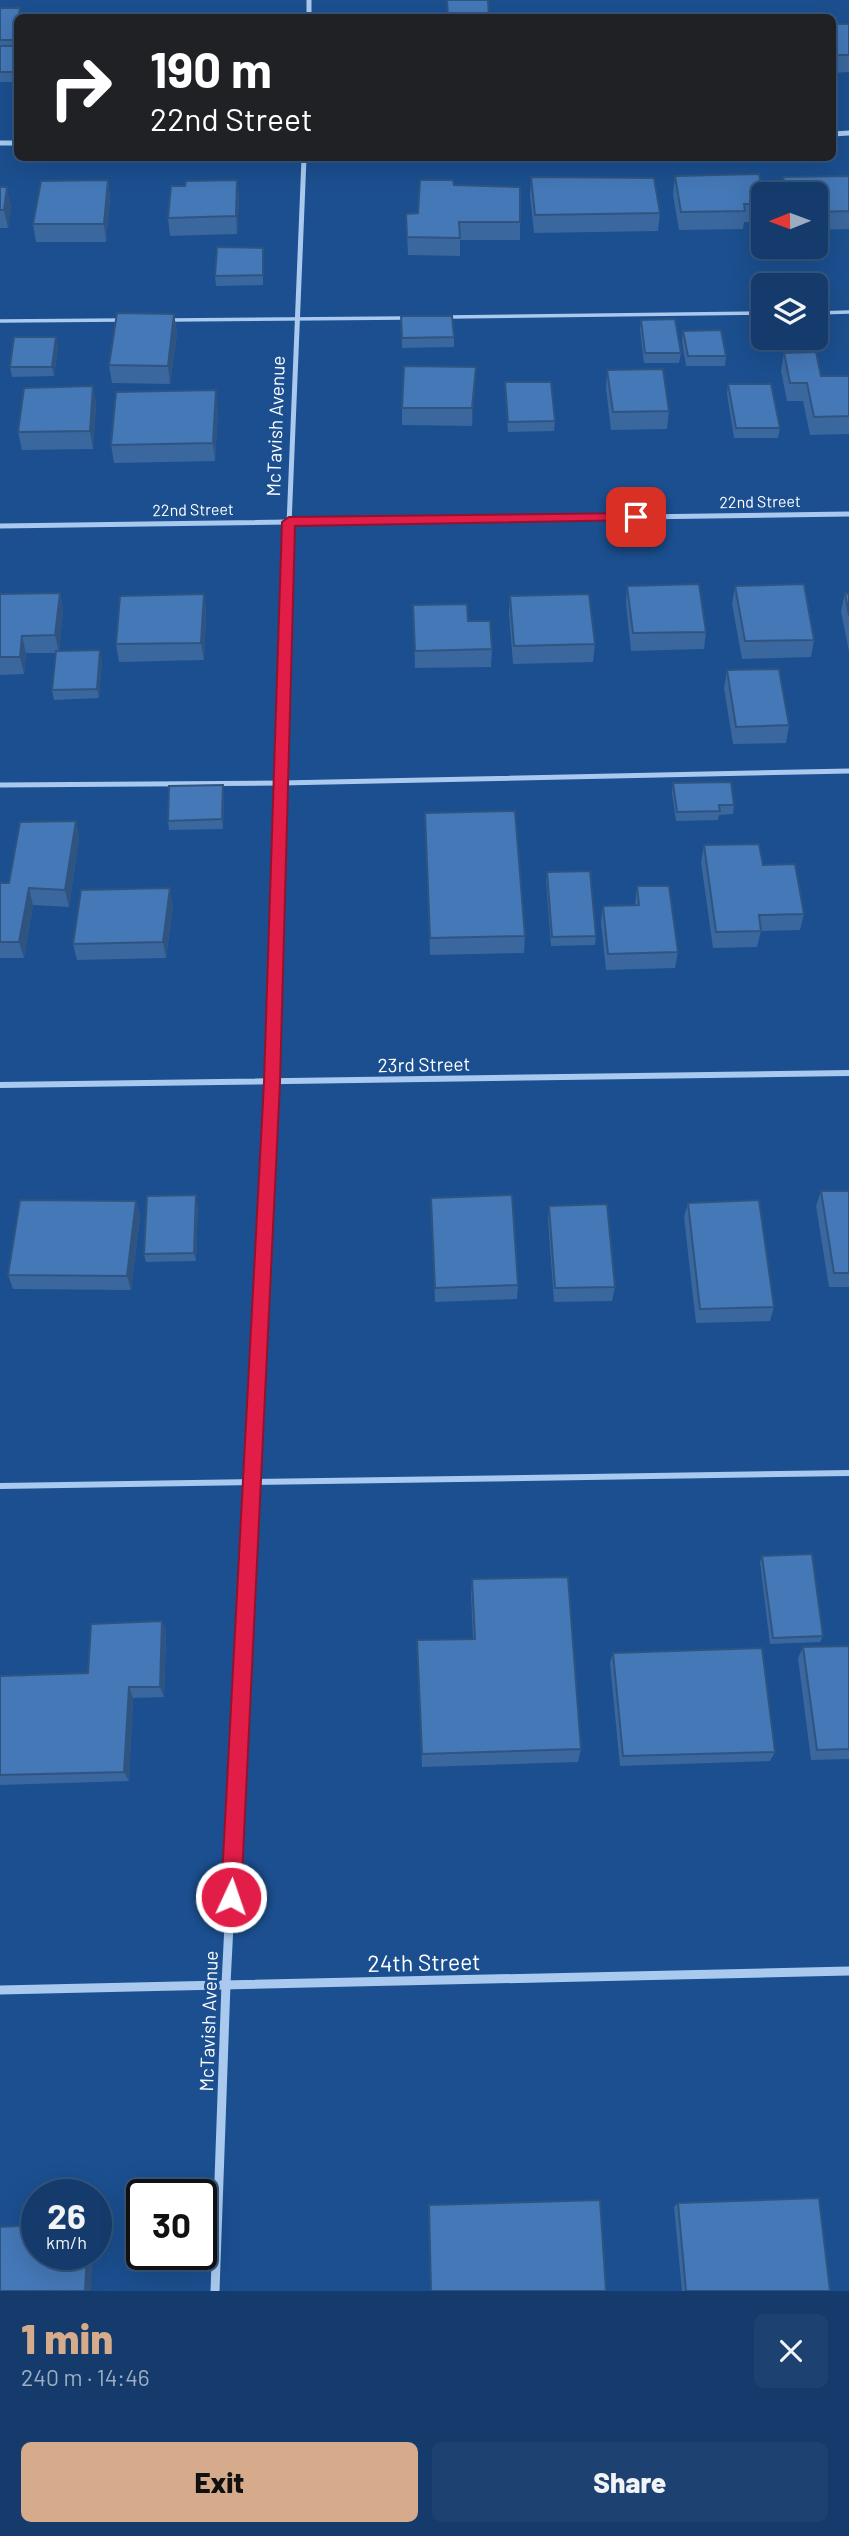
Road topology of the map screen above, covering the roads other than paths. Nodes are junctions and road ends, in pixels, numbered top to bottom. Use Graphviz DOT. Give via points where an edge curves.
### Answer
graph roads {
  1 [pos="304,161"];
  2 [pos="849,312"];
  3 [pos="751,313"];
  4 [pos="828,313"];
  5 [pos="448,317"];
  6 [pos="407,318"];
  7 [pos="297,319"];
  8 [pos="135,320"];
  9 [pos="162,320"];
  10 [pos="0,321"];
  11 [pos="849,514"];
  12 [pos="289,522"];
  13 [pos="0,526"];
  14 [pos="849,771"];
  15 [pos="281,783"];
  16 [pos="0,785"];
  17 [pos="849,1073"];
  18 [pos="272,1082"];
  19 [pos="0,1085"];
  20 [pos="849,1473"];
  21 [pos="251,1482"];
  22 [pos="0,1486"];
  23 [pos="849,1971"];
  24 [pos="226,1984"];
  25 [pos="0,1990"];
  26 [pos="215,2291"];
  1 -- 7 [label="street, McTavish Avenue"];
  2 -- 4 [label="lane"];
  3 -- 5 [label="lane"];
  6 -- 7 [label="lane"];
  7 -- 9 [label="lane"];
  7 -- 12 [label="street, McTavish Avenue"];
  8 -- 10 [label="lane"];
  11 -- 12 [label="street, 22nd Street"];
  12 -- 13 [label="street, 22nd Street"];
  12 -- 15 [label="street, McTavish Avenue"];
  14 -- 15 [label="lane"];
  15 -- 16 [label="lane"];
  15 -- 18 [label="street, McTavish Avenue"];
  17 -- 18 [label="street, 23rd Street"];
  18 -- 19 [label="street, 23rd Street"];
  18 -- 21 [label="street, McTavish Avenue"];
  20 -- 21 [label="lane"];
  21 -- 22 [label="lane"];
  21 -- 24 [label="street, McTavish Avenue"];
  23 -- 24 [label="street, 24th Street"];
  24 -- 25 [label="street, 24th Street"];
  24 -- 26 [label="street, McTavish Avenue"];
}
